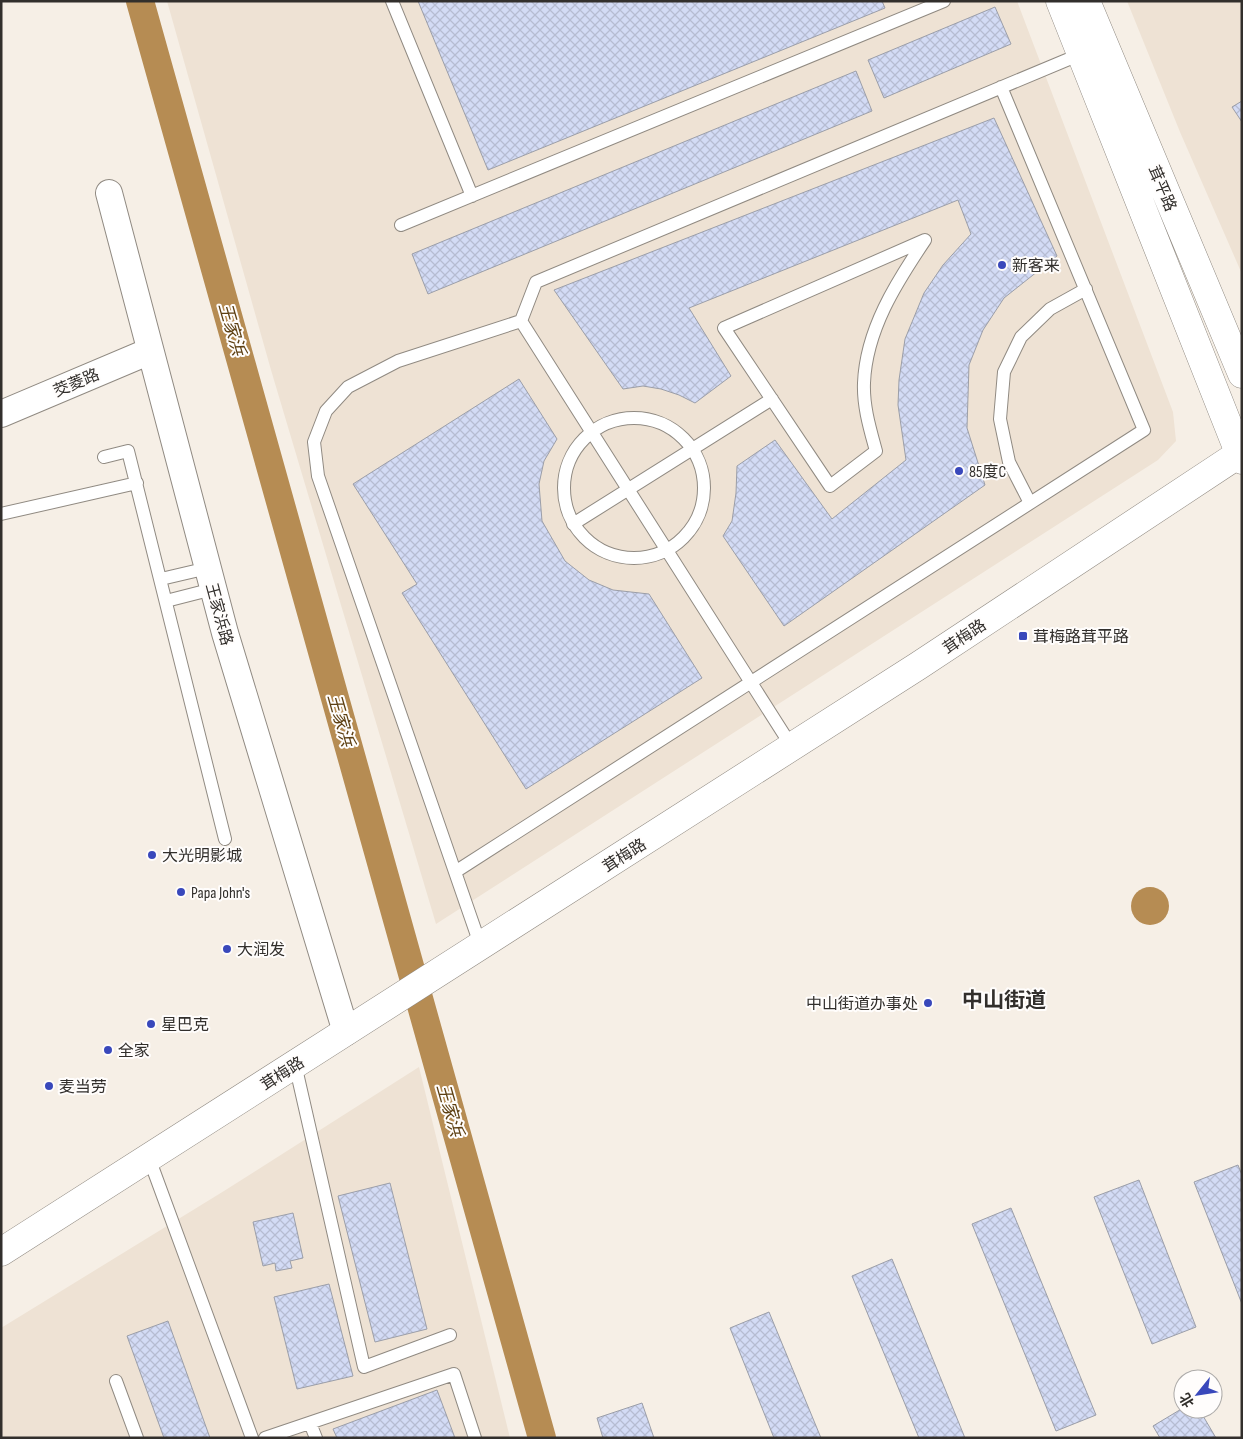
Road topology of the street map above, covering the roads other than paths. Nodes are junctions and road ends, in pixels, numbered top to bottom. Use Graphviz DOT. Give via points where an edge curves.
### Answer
graph roads {
  1 [pos="392,1"];
  2 [pos="944,1"];
  3 [pos="1060,1"];
  4 [pos="1086,1"];
  5 [pos="1080,54"];
  6 [pos="1001,87"];
  7 [pos="108,193"];
  8 [pos="472,196"];
  9 [pos="401,225"];
  10 [pos="1086,289"];
  11 [pos="521,321"];
  12 [pos="150,351"];
  13 [pos="1242,374"];
  14 [pos="772,399"];
  15 [pos="1,414"];
  16 [pos="592,431"];
  17 [pos="693,448"];
  18 [pos="1241,455"];
  19 [pos="104,456"];
  20 [pos="136,483"];
  21 [pos="628,489"];
  22 [pos="1030,503"];
  23 [pos="1,514"];
  24 [pos="573,524"];
  25 [pos="667,551"];
  26 [pos="210,578"];
  27 [pos="160,579"];
  28 [pos="166,601"];
  29 [pos="751,682"];
  30 [pos="792,747"];
  31 [pos="226,839"];
  32 [pos="455,872"];
  33 [pos="473,951"];
  34 [pos="346,1032"];
  35 [pos="294,1064"];
  36 [pos="149,1158"];
  37 [pos="1,1252"];
  38 [pos="450,1334"];
  39 [pos="116,1381"];
  40 [pos="310,1423"];
  41 [pos="137,1438"];
  42 [pos="252,1438"];
  43 [pos="266,1438"];
  44 [pos="316,1438"];
  45 [pos="475,1438"];
  1 -- 8 [label="lane"];
  2 -- 8 [label="lane"];
  3 -- 5 [label="street"];
  4 -- 13 [label="street, 茸平路"];
  5 -- 6 [label="lane"];
  5 -- 18 [label="street"];
  6 -- 10 [label="lane"];
  6 -- 11 [label="lane" via="536,282"];
  7 -- 12 [label="street, 王家浜路"];
  8 -- 9 [label="lane"];
  10 -- 22 [label="lane" via="1050,309 1021,337 1004,372 1000,419 1009,462"];
  10 -- 22 [label="lane" via="1144,430"];
  11 -- 16 [label="lane"];
  11 -- 32 [label="lane" via="398,361 348,387 326,411 314,442 318,476"];
  12 -- 15 [label="street, 茭菱路"];
  12 -- 26 [label="street, 王家浜路"];
  14 -- 14 [label="lane" via="830,486 876,451 867,419 864,383 872,336 898,279 925,240 724,328"];
  14 -- 17 [label="lane"];
  16 -- 17 [label="lane" via="612,420 642,418 657,421 677,432"];
  16 -- 21 [label="lane"];
  16 -- 24 [label="lane" via="577,446 567,464 563,484 565,505"];
  17 -- 21 [label="lane"];
  17 -- 25 [label="lane" via="702,470 705,494 699,517 686,537"];
  18 -- 30 [label="street, 茸梅路"];
  19 -- 20 [label="lane" via="128,451"];
  20 -- 23 [label="lane"];
  20 -- 27 [label="lane"];
  21 -- 24 [label="lane"];
  21 -- 25 [label="lane"];
  22 -- 29 [label="lane"];
  24 -- 25 [label="lane" via="587,541 605,553 647,558"];
  25 -- 29 [label="lane"];
  26 -- 27 [label="lane"];
  26 -- 28 [label="lane"];
  26 -- 34 [label="street, 王家浜路"];
  27 -- 28 [label="lane"];
  28 -- 31 [label="lane"];
  29 -- 30 [label="lane"];
  29 -- 32 [label="lane"];
  30 -- 33 [label="street, 茸梅路"];
  32 -- 33 [label="lane"];
  33 -- 34 [label="street, 茸梅路"];
  34 -- 35 [label="street, 茸梅路"];
  35 -- 36 [label="street, 茸梅路"];
  35 -- 38 [label="lane" via="364,1367"];
  36 -- 37 [label="street, 茸梅路"];
  36 -- 42 [label="lane"];
  39 -- 41 [label="lane"];
  40 -- 43 [label="lane"];
  40 -- 44 [label="lane"];
  40 -- 45 [label="lane" via="454,1374"];
}
